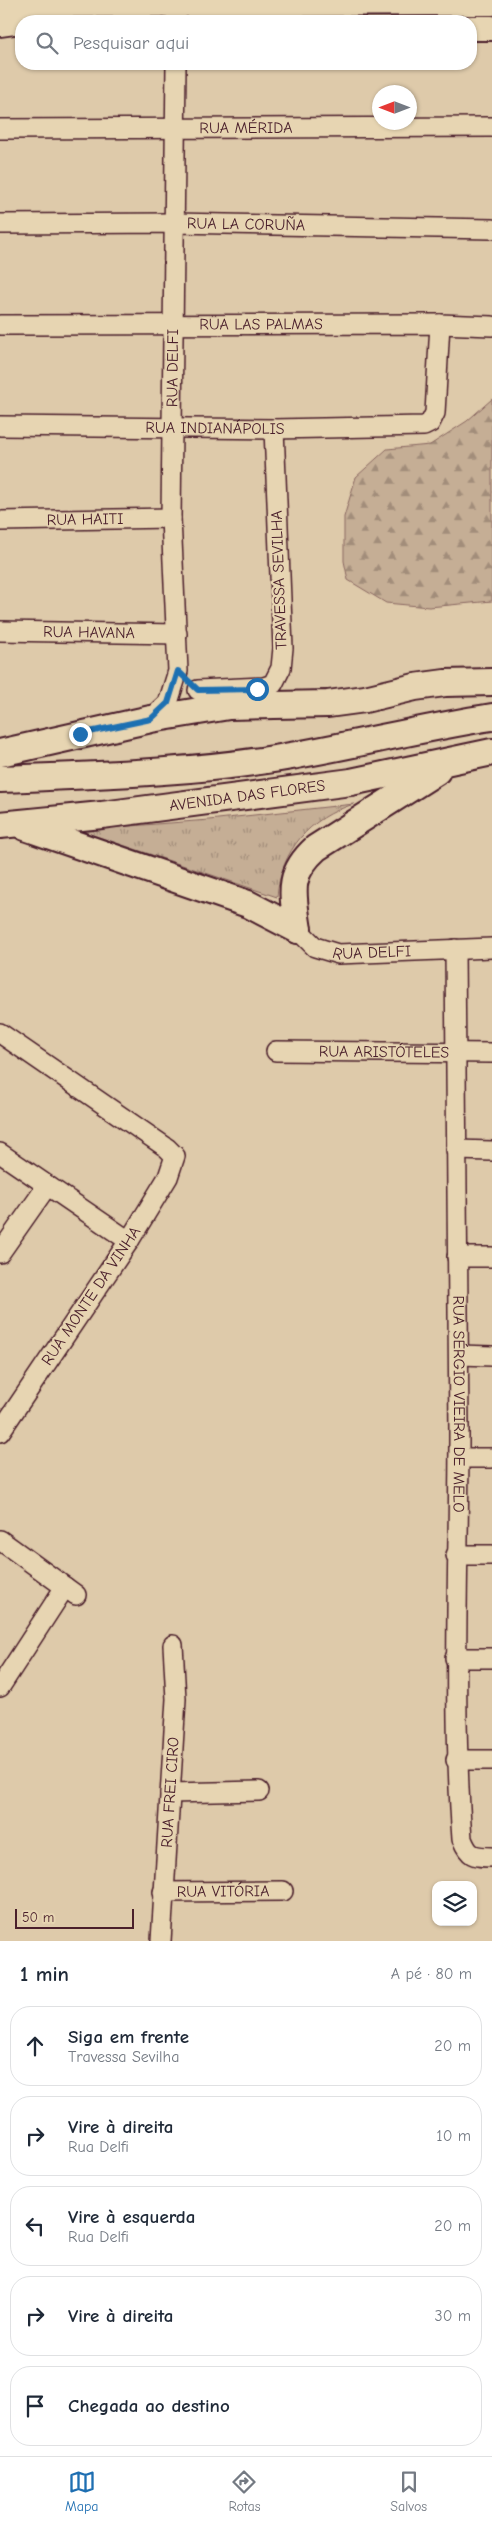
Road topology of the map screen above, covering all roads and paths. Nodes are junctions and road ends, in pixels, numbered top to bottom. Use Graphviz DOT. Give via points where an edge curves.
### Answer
graph roads {
  1 [pos="74,2"];
  2 [pos="492,3"];
  3 [pos="177,8"];
  4 [pos="7,11"];
  5 [pos="477,28"];
  6 [pos="492,28"];
  7 [pos="176,70"];
  8 [pos="175,126"];
  9 [pos="492,127"];
  10 [pos="0,129"];
  11 [pos="175,223"];
  12 [pos="0,224"];
  13 [pos="492,229"];
  14 [pos="172,324"];
  15 [pos="440,324"];
  16 [pos="0,325"];
  17 [pos="492,326"];
  18 [pos="0,426"];
  19 [pos="171,427"];
  20 [pos="274,429"];
  21 [pos="171,518"];
  22 [pos="0,521"];
  23 [pos="0,631"];
  24 [pos="177,634"];
  25 [pos="178,671"];
  26 [pos="492,682"];
  27 [pos="198,690"];
  28 [pos="229,706"];
  29 [pos="492,717"];
  30 [pos="151,719"];
  31 [pos="492,752"];
  32 [pos="0,753"];
  33 [pos="459,757"];
  34 [pos="0,779"];
  35 [pos="9,825"];
  36 [pos="298,930"];
  37 [pos="492,948"];
  38 [pos="455,949"];
  39 [pos="0,1033"];
  40 [pos="276,1051"];
  41 [pos="492,1053"];
  42 [pos="455,1054"];
  43 [pos="456,1150"];
  44 [pos="492,1151"];
  45 [pos="0,1153"];
  46 [pos="47,1186"];
  47 [pos="129,1241"];
  48 [pos="0,1253"];
  49 [pos="457,1257"];
  50 [pos="492,1257"];
  51 [pos="459,1355"];
  52 [pos="492,1356"];
  53 [pos="0,1432"];
  54 [pos="459,1458"];
  55 [pos="492,1458"];
  56 [pos="0,1540"];
  57 [pos="456,1555"];
  58 [pos="492,1555"];
  59 [pos="173,1645"];
  60 [pos="455,1658"];
  61 [pos="492,1658"];
  62 [pos="0,1687"];
  63 [pos="456,1760"];
  64 [pos="492,1760"];
  65 [pos="170,1792"];
  66 [pos="258,1792"];
  67 [pos="492,1857"];
  68 [pos="283,1891"];
  69 [pos="163,1892"];
  70 [pos="161,1941"];
  1 -- 3 [label="street"];
  1 -- 4 [label="street"];
  2 -- 3 [label="street"];
  5 -- 6 [label="street"];
  7 -- 8 [label="street, RUA DELFI"];
  8 -- 9 [label="street, RUA MÉRIDA"];
  8 -- 10 [label="street, RUA MÉRIDA"];
  8 -- 11 [label="street, RUA DELFI"];
  11 -- 12 [label="street, RUA LA CORUÑA"];
  11 -- 13 [label="street, RUA LA CORUÑA"];
  11 -- 14 [label="street, RUA DELFI"];
  14 -- 15 [label="street, RUA LAS PALMAS"];
  14 -- 16 [label="street, RUA LAS PALMAS"];
  14 -- 19 [label="street, RUA DELFI"];
  15 -- 17 [label="street, RUA LAS PALMAS"];
  15 -- 20 [label="street, RUA INDIANÁPOLIS" via="435,413 430,423 418,427"];
  18 -- 19 [label="street, RUA INDIANÁPOLIS"];
  19 -- 20 [label="street, RUA INDIANÁPOLIS"];
  19 -- 21 [label="street, RUA DELFI"];
  20 -- 27 [label="street, TRAVESSA SEVILHA" via="281,668 273,684 264,687"];
  21 -- 22 [label="street, RUA HAITI"];
  21 -- 24 [label="street, RUA DELFI"];
  23 -- 24 [label="street, RUA HAVANA"];
  24 -- 25 [label="street, RUA DELFI"];
  25 -- 27 [label="street"];
  25 -- 30 [label="street, RUA DELFI" via="168,703"];
  26 -- 28 [label="main road" via="415,687 328,704"];
  27 -- 28 [label="street"];
  28 -- 30 [label="main road"];
  29 -- 34 [label="main road, AVENIDA DAS FLORES" via="279,758 166,771"];
  30 -- 32 [label="main road"];
  31 -- 33 [label="main road, AVENIDA DAS FLORES"];
  33 -- 35 [label="main road, AVENIDA DAS FLORES" via="351,782 102,816"];
  33 -- 36 [label="main road" via="303,859 296,872 293,893"];
  35 -- 36 [label="main road" via="248,904"];
  36 -- 38 [label="street, RUA DELFI" via="315,947 338,954"];
  37 -- 38 [label="street, RUA DELFI"];
  38 -- 42 [label="street, RUA SÉRGIO VIEIRA DE MELO"];
  39 -- 47 [label="street, RUA MONTE DA VINHA" via="175,1156 168,1177"];
  40 -- 42 [label="street, RUA ARISTÓTELES"];
  41 -- 42 [label="street, RUA ARISTÓTELES"];
  42 -- 43 [label="street, RUA SÉRGIO VIEIRA DE MELO"];
  43 -- 44 [label="street"];
  43 -- 49 [label="street, RUA SÉRGIO VIEIRA DE MELO"];
  45 -- 46 [label="street"];
  46 -- 47 [label="street"];
  46 -- 48 [label="street"];
  47 -- 53 [label="street, RUA MONTE DA VINHA"];
  49 -- 50 [label="street"];
  49 -- 51 [label="street, RUA SÉRGIO VIEIRA DE MELO"];
  51 -- 52 [label="street"];
  51 -- 54 [label="street, RUA SÉRGIO VIEIRA DE MELO"];
  54 -- 55 [label="street"];
  54 -- 57 [label="street, RUA SÉRGIO VIEIRA DE MELO"];
  56 -- 62 [label="street" via="70,1591"];
  57 -- 58 [label="street"];
  57 -- 60 [label="street, RUA SÉRGIO VIEIRA DE MELO"];
  59 -- 65 [label="street, RUA FREI CIRO" via="176,1699"];
  60 -- 61 [label="street"];
  60 -- 63 [label="street, RUA SÉRGIO VIEIRA DE MELO"];
  63 -- 64 [label="street"];
  63 -- 67 [label="street, RUA SÉRGIO VIEIRA DE MELO" via="462,1839 467,1851 473,1855"];
  65 -- 66 [label="street"];
  65 -- 69 [label="street, RUA FREI CIRO"];
  68 -- 69 [label="street, RUA VITÓRIA"];
  69 -- 70 [label="street, RUA FREI CIRO"];
}
